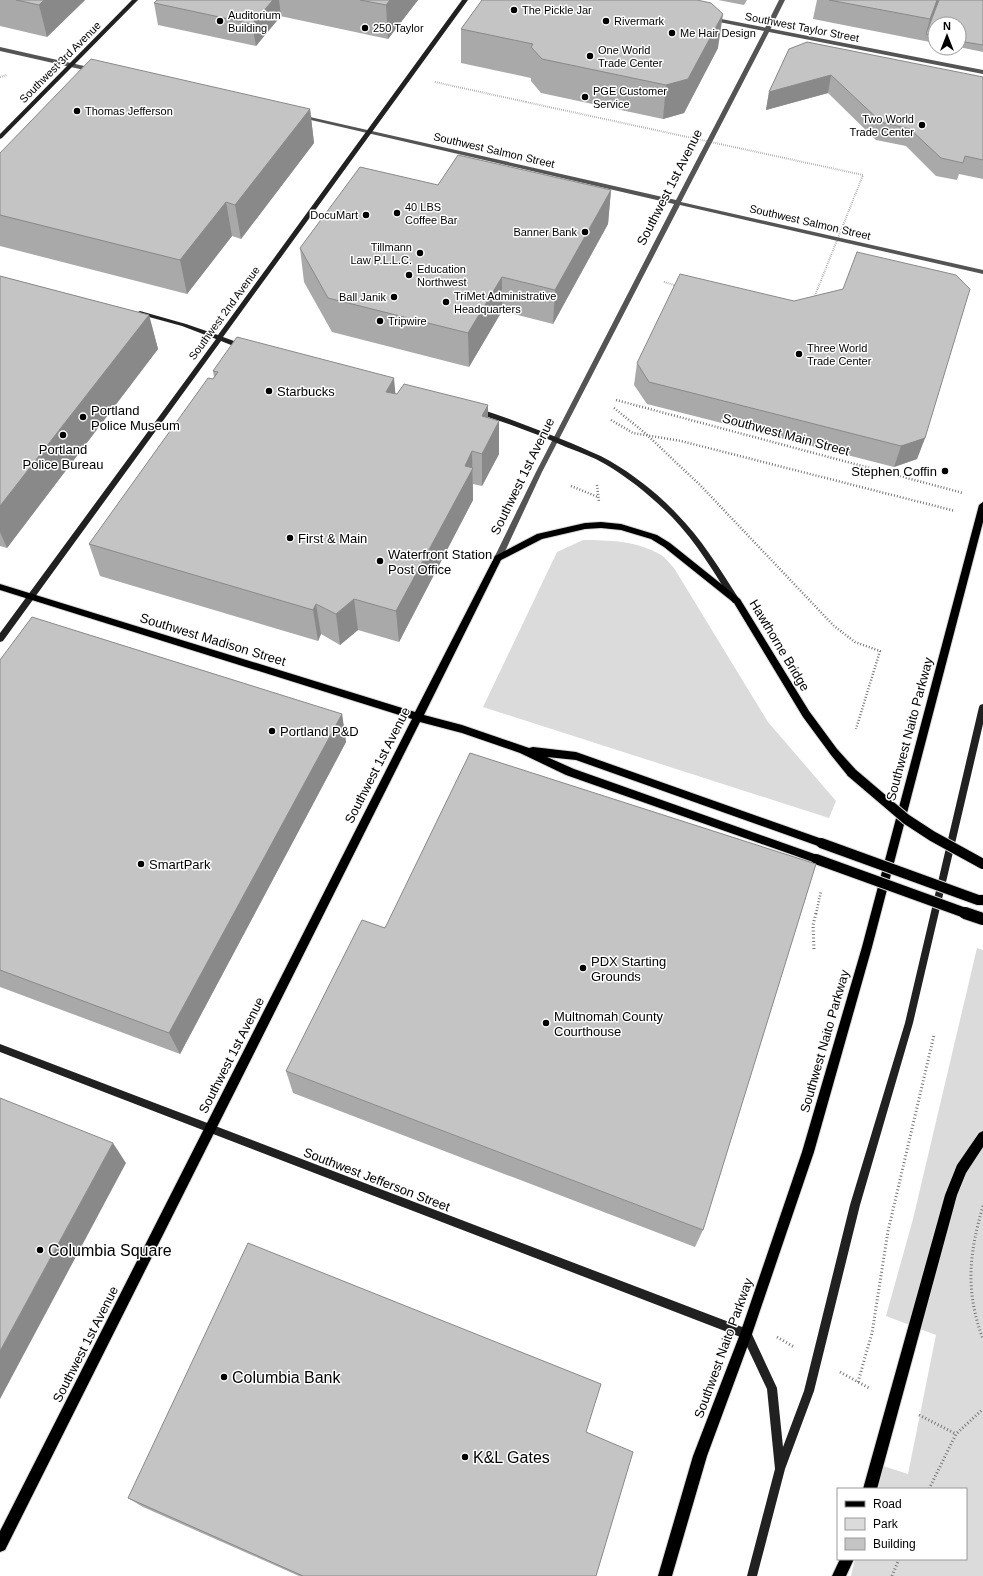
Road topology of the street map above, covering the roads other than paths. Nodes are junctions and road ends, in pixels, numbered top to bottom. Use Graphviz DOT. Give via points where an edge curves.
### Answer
graph roads {
  1 [pos="135,0"];
  2 [pos="465,0"];
  3 [pos="782,0"];
  4 [pos="701,17"];
  5 [pos="767,30"];
  6 [pos="0,49"];
  7 [pos="71,65"];
  8 [pos="100,72"];
  9 [pos="983,72"];
  10 [pos="292,115"];
  11 [pos="370,132"];
  12 [pos="0,137"];
  13 [pos="678,202"];
  14 [pos="983,272"];
  15 [pos="130,311"];
  16 [pos="220,338"];
  17 [pos="251,350"];
  18 [pos="474,410"];
  19 [pos="556,439"];
  20 [pos="982,508"];
  21 [pos="498,558"];
  22 [pos="0,587"];
  23 [pos="31,596"];
  24 [pos="737,601"];
  25 [pos="0,639"];
  26 [pos="983,707"];
  27 [pos="418,717"];
  28 [pos="523,750"];
  29 [pos="983,864"];
  30 [pos="983,900"];
  31 [pos="983,919"];
  32 [pos="0,1048"];
  33 [pos="210,1129"];
  34 [pos="980,1140"];
  35 [pos="746,1334"];
  36 [pos="780,1469"];
  37 [pos="870,1488"];
  38 [pos="0,1545"];
  39 [pos="847,1560"];
  40 [pos="665,1576"];
  41 [pos="752,1576"];
  42 [pos="839,1576"];
  1 -- 7 [label="main road, Southwest 3rd Avenue"];
  2 -- 11 [label="main road, Southwest 2nd Avenue"];
  3 -- 5 [label="street, Southwest 1st Avenue"];
  4 -- 5 [label="street, Southwest Taylor Street"];
  5 -- 9 [label="street, Southwest Taylor Street"];
  5 -- 13 [label="street, Southwest 1st Avenue"];
  6 -- 7 [label="street"];
  7 -- 8 [label="street"];
  7 -- 12 [label="main road, Southwest 3rd Avenue"];
  10 -- 11 [label="street, Southwest Salmon Street"];
  11 -- 13 [label="street, Southwest Salmon Street"];
  11 -- 16 [label="main road, Southwest 2nd Avenue"];
  13 -- 14 [label="street, Southwest Salmon Street"];
  13 -- 19 [label="street, Southwest 1st Avenue"];
  15 -- 16 [label="main road" via="184,325"];
  16 -- 17 [label="main road"];
  16 -- 23 [label="main road, Southwest 2nd Avenue"];
  18 -- 19 [label="main road" via="517,423"];
  19 -- 21 [label="street, Southwest 1st Avenue"];
  19 -- 24 [label="main road, Hawthorne Bridge" via="608,463 654,497 693,538"];
  20 -- 35 [label="main road, Southwest Naito Parkway" via="865,955 808,1152"];
  21 -- 24 [label="main road" via="540,536 601,525 621,526 667,544"];
  21 -- 27 [label="main road, Southwest 1st Avenue"];
  22 -- 23 [label="main road, Southwest Madison Street"];
  23 -- 25 [label="main road, Southwest 2nd Avenue"];
  23 -- 27 [label="main road, Southwest Madison Street"];
  24 -- 29 [label="main road, Hawthorne Bridge, bridge" via="806,714 852,772 906,820"];
  26 -- 36 [label="main road" via="909,1023 855,1206 809,1391"];
  27 -- 28 [label="main road"];
  27 -- 33 [label="main road, Southwest 1st Avenue"];
  28 -- 30 [label="main road, bridge" via="576,756"];
  28 -- 31 [label="main road, bridge" via="570,772"];
  32 -- 33 [label="main road, Southwest Jefferson Street"];
  33 -- 35 [label="main road, Southwest Jefferson Street"];
  33 -- 38 [label="main road, Southwest 1st Avenue"];
  34 -- 37 [label="main road" via="961,1169 951,1195"];
  35 -- 36 [label="main road" via="772,1388"];
  35 -- 40 [label="main road, Southwest Naito Parkway" via="700,1456"];
  36 -- 41 [label="main road"];
  39 -- 42 [label="main road"];
}
